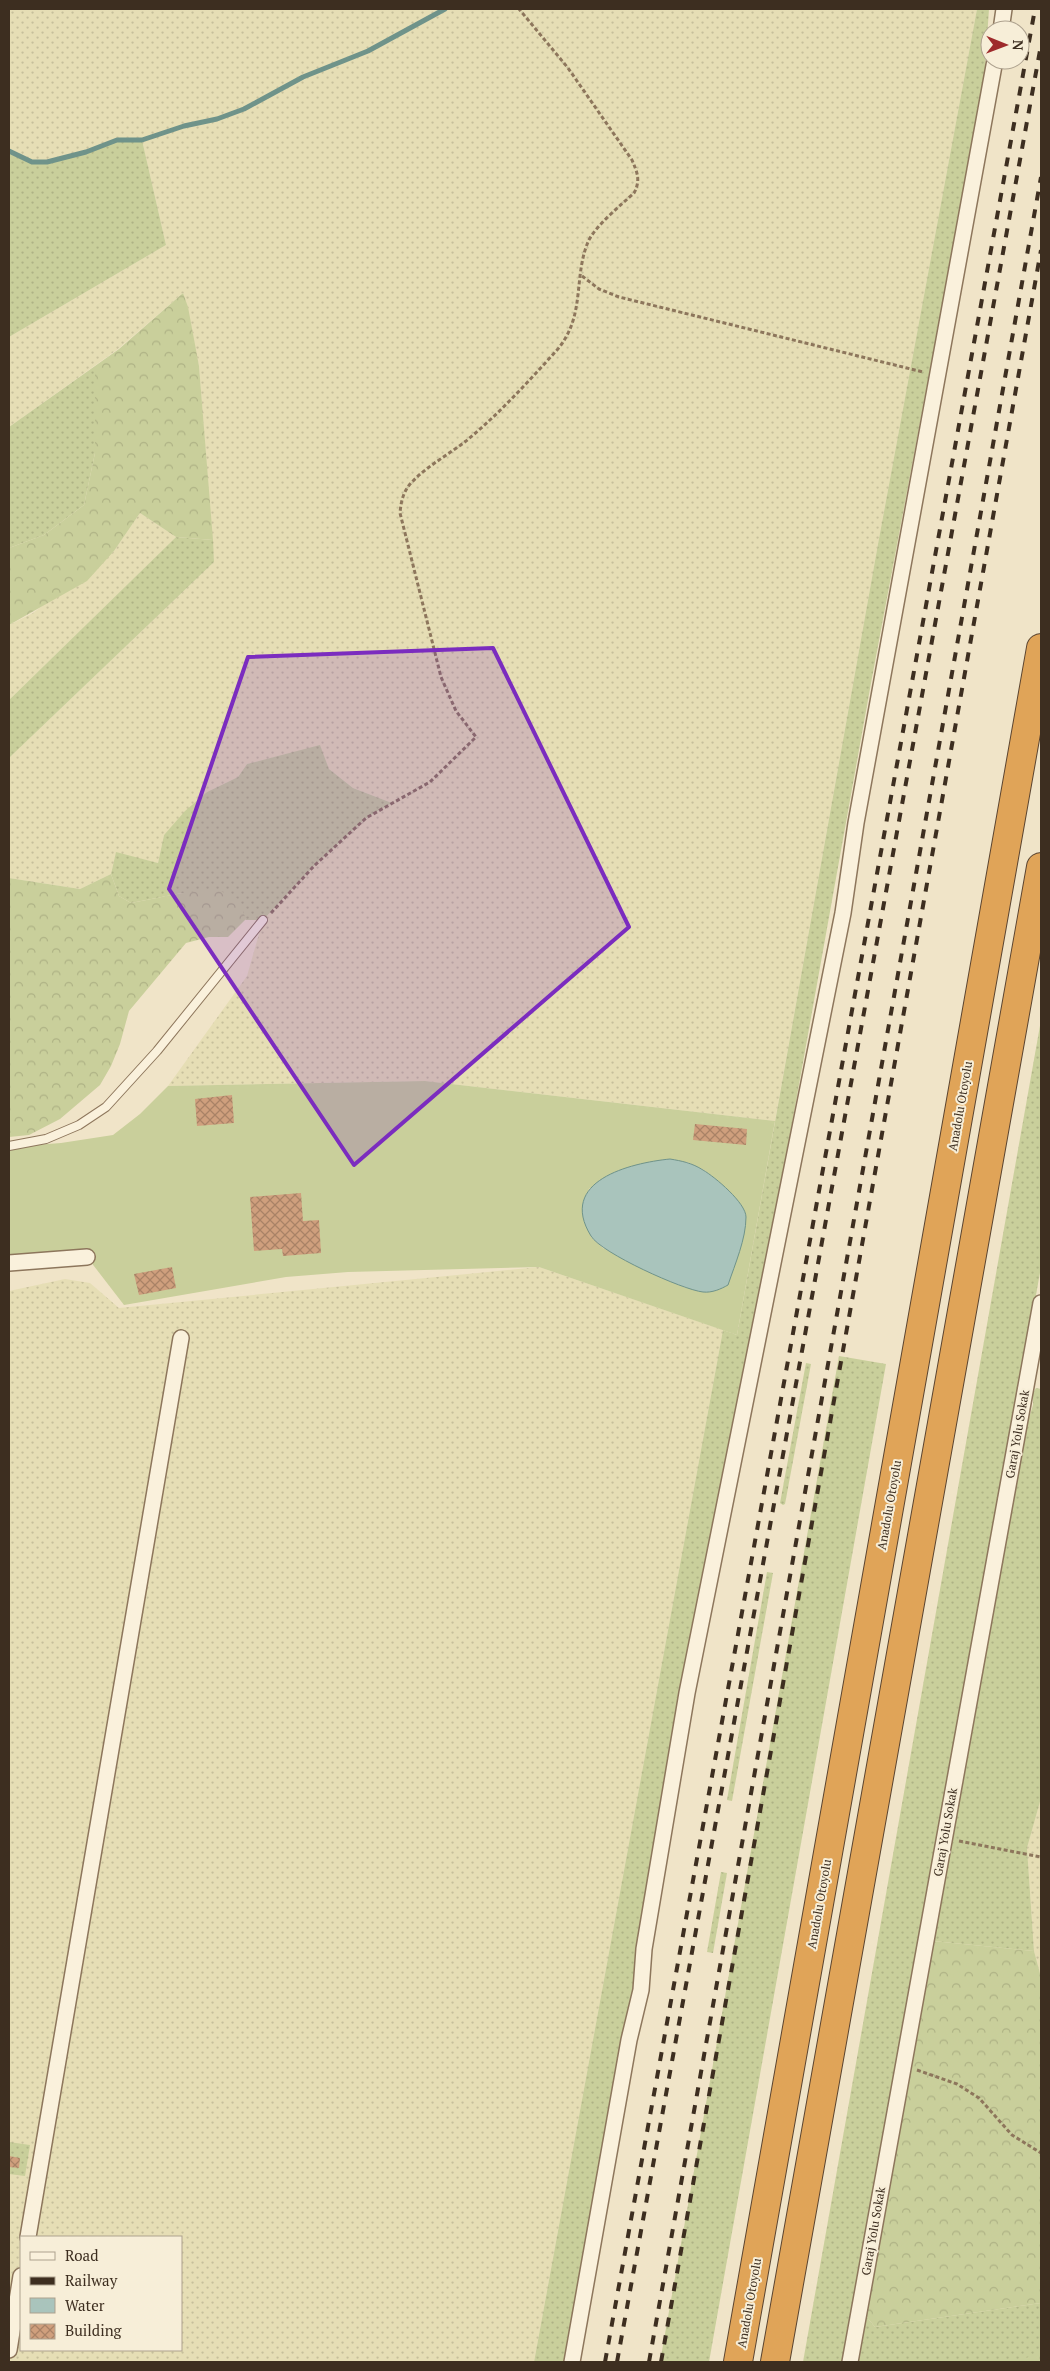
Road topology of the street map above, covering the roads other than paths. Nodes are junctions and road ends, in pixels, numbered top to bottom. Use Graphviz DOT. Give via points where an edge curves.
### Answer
graph roads {
  1 [pos="993,70"];
  2 [pos="1041,648"];
  3 [pos="1041,867"];
  4 [pos="263,920"];
  5 [pos="9,1146"];
  6 [pos="87,1256"];
  7 [pos="9,1263"];
  8 [pos="1041,1303"];
  9 [pos="181,1338"];
  10 [pos="28,2236"];
  11 [pos="20,2282"];
  12 [pos="9,2350"];
  13 [pos="572,2362"];
  14 [pos="738,2362"];
  15 [pos="775,2362"];
  16 [pos="850,2362"];
  1 -- 13 [label="street" via="856,823 843,913 687,1693 644,1949 641,1990 629,2040"];
  2 -- 14 [label="highway, Anadolu Otoyolu"];
  3 -- 15 [label="highway"];
  4 -- 5 [label="lane" via="157,1051 106,1107 79,1125 46,1139"];
  6 -- 7 [label="street"];
  8 -- 16 [label="street, Garaj Yolu Sokak"];
  9 -- 10 [label="street"];
  11 -- 12 [label="street"];
}
